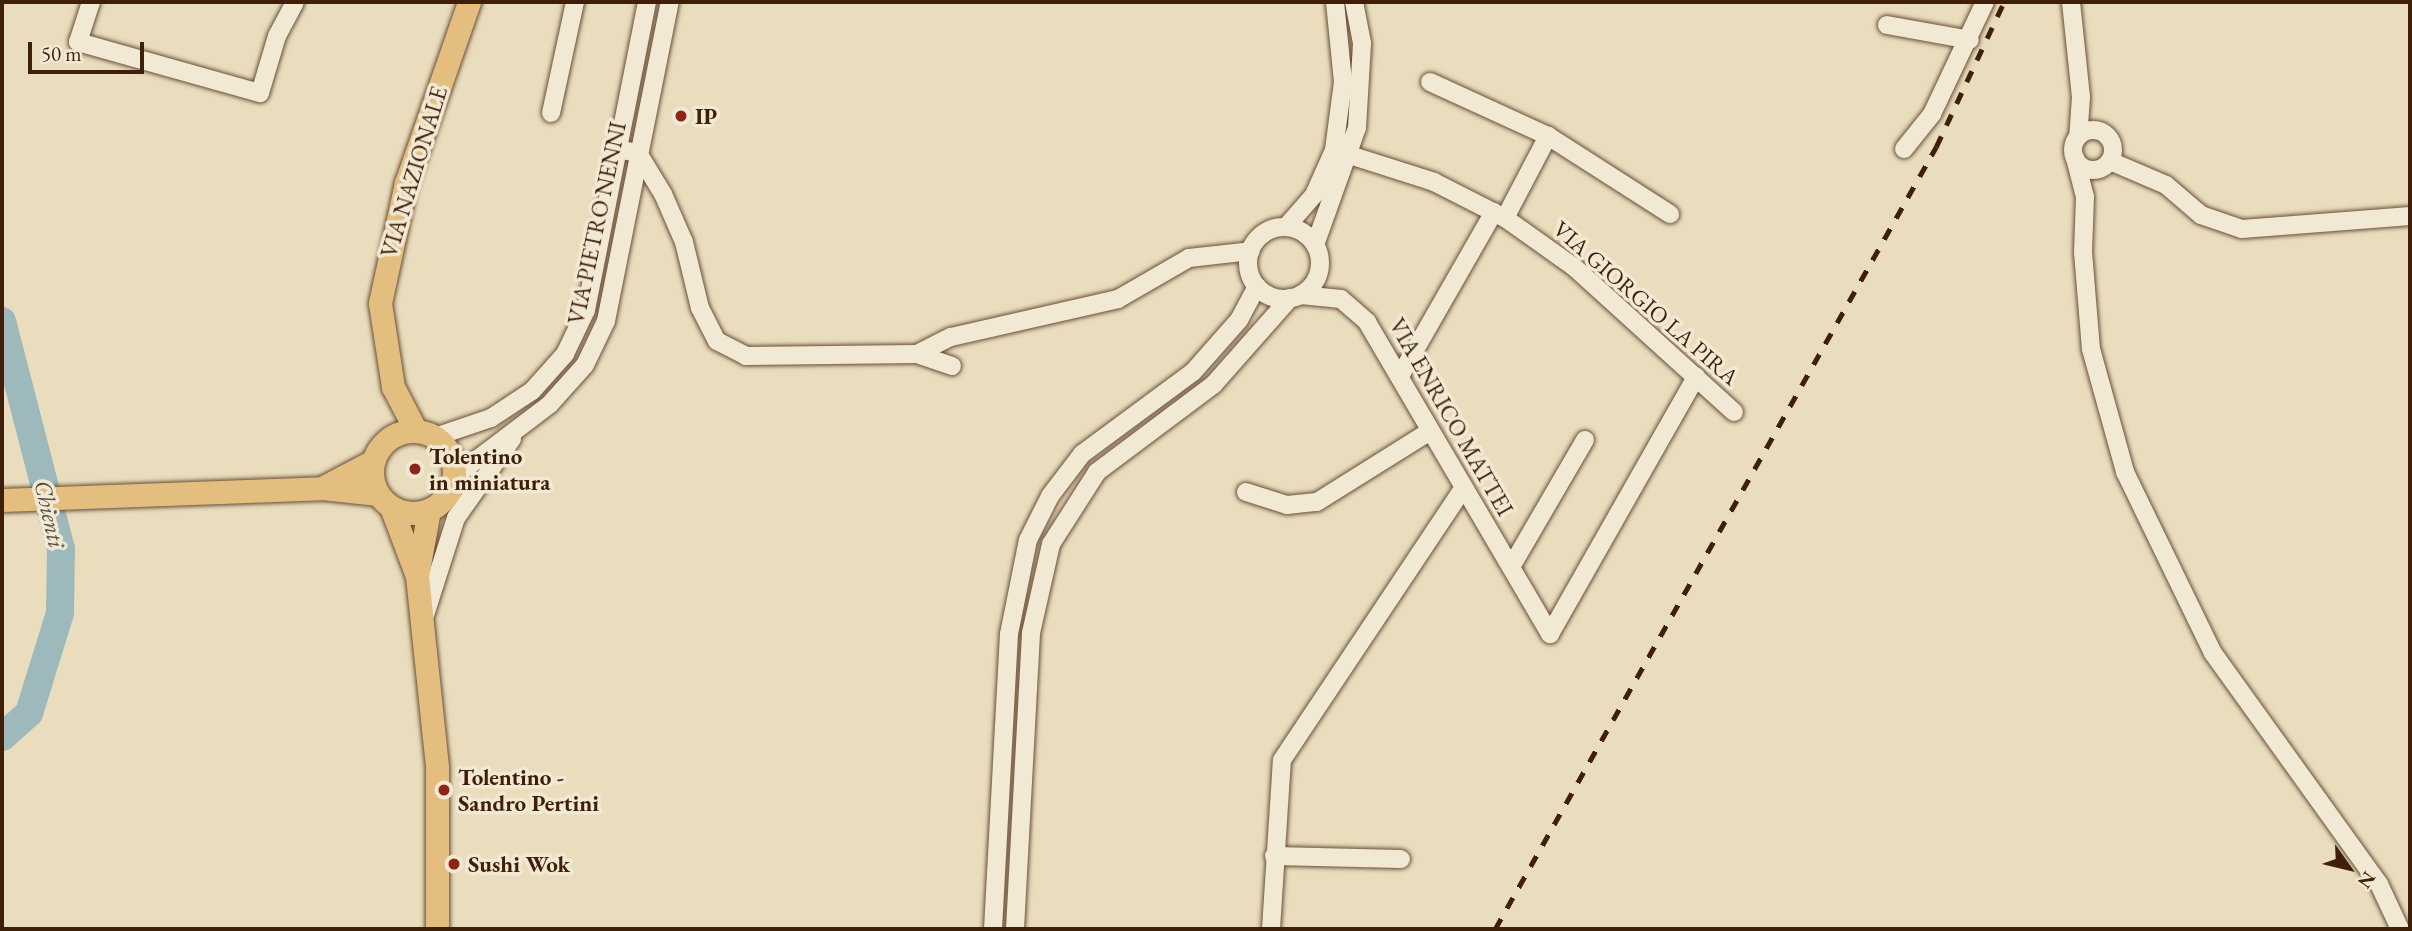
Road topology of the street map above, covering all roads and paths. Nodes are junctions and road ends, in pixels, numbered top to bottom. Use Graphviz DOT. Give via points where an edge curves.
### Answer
graph roads {
  1 [pos="91,2"];
  2 [pos="295,2"];
  3 [pos="469,2"];
  4 [pos="575,2"];
  5 [pos="647,2"];
  6 [pos="670,2"];
  7 [pos="1335,2"];
  8 [pos="1354,2"];
  9 [pos="1985,2"];
  10 [pos="2071,2"];
  11 [pos="1888,25"];
  12 [pos="1969,40"];
  13 [pos="1430,82"];
  14 [pos="2081,97"];
  15 [pos="551,113"];
  16 [pos="2097,130"];
  17 [pos="1548,136"];
  18 [pos="2078,136"];
  19 [pos="616,149"];
  20 [pos="1904,149"];
  21 [pos="1342,152"];
  22 [pos="638,153"];
  23 [pos="2075,158"];
  24 [pos="2106,164"];
  25 [pos="2085,197"];
  26 [pos="1671,214"];
  27 [pos="1500,215"];
  28 [pos="2410,216"];
  29 [pos="1286,227"];
  30 [pos="1315,245"];
  31 [pos="595,250"];
  32 [pos="1251,251"];
  33 [pos="617,254"];
  34 [pos="1217,259"];
  35 [pos="1320,266"];
  36 [pos="1254,282"];
  37 [pos="1295,296"];
  38 [pos="1341,299"];
  39 [pos="918,354"];
  40 [pos="952,366"];
  41 [pos="1400,376"];
  42 [pos="1696,377"];
  43 [pos="393,387"];
  44 [pos="1734,412"];
  45 [pos="531,417"];
  46 [pos="1430,431"];
  47 [pos="426,434"];
  48 [pos="386,440"];
  49 [pos="1585,440"];
  50 [pos="373,461"];
  51 [pos="454,477"];
  52 [pos="322,488"];
  53 [pos="1462,490"];
  54 [pos="1246,492"];
  55 [pos="2,500"];
  56 [pos="384,500"];
  57 [pos="429,510"];
  58 [pos="1511,567"];
  59 [pos="417,576"];
  60 [pos="422,625"];
  61 [pos="1274,856"];
  62 [pos="1401,859"];
  63 [pos="437,929"];
  64 [pos="993,929"];
  65 [pos="1014,929"];
  66 [pos="1271,929"];
  67 [pos="2400,929"];
  1 -- 2 [label="street" via="78,43 260,93 276,36"];
  3 -- 43 [label="main road, VIA NAZIONALE" via="406,183 385,268 381,332"];
  4 -- 15 [label="street"];
  5 -- 19 [label="street, VIA PIETRO NENNI"];
  6 -- 22 [label="street, VIA PIETRO NENNI"];
  7 -- 21 [label="street" via="1343,82"];
  8 -- 21 [label="street" via="1362,80"];
  9 -- 12 [label="street"];
  10 -- 14 [label="street"];
  11 -- 12 [label="street"];
  12 -- 20 [label="street" via="1931,114"];
  13 -- 17 [label="street"];
  14 -- 16 [label="street"];
  14 -- 18 [label="street"];
  16 -- 18 [label="street"];
  16 -- 24 [label="street" via="2112,142"];
  17 -- 26 [label="street"];
  17 -- 27 [label="street"];
  18 -- 23 [label="street"];
  19 -- 22 [label="street"];
  19 -- 31 [label="street, VIA PIETRO NENNI"];
  21 -- 27 [label="street, VIA GIORGIO LA PIRA" via="1434,182"];
  21 -- 29 [label="street"];
  21 -- 30 [label="street"];
  22 -- 33 [label="street, VIA PIETRO NENNI"];
  22 -- 39 [label="street" via="684,242 700,308 717,341 730,352 805,358"];
  23 -- 24 [label="street" via="2090,169"];
  23 -- 25 [label="street"];
  24 -- 25 [label="street"];
  24 -- 28 [label="street" via="2166,185 2201,215 2242,229"];
  25 -- 67 [label="street" via="2082,252 2091,349 2123,467 2213,653 2379,884"];
  27 -- 41 [label="street"];
  27 -- 42 [label="street, VIA GIORGIO LA PIRA" via="1574,267"];
  29 -- 30 [label="street" via="1306,234"];
  29 -- 32 [label="street" via="1264,233"];
  30 -- 35 [label="street"];
  31 -- 33 [label="street"];
  31 -- 47 [label="street, VIA PIETRO NENNI" via="586,310 565,354 532,390 491,418"];
  32 -- 34 [label="street"];
  32 -- 36 [label="street"];
  33 -- 45 [label="street, VIA PIETRO NENNI" via="606,321 585,365"];
  34 -- 36 [label="street"];
  34 -- 39 [label="street" via="1189,258 1118,299 951,337"];
  35 -- 37 [label="street" via="1316,280"];
  35 -- 38 [label="street, VIA ENRICO MATTEI"];
  36 -- 37 [label="street" via="1268,295"];
  36 -- 64 [label="street" via="1239,320 1193,372 1082,454 1050,496 1028,541 1009,634"];
  37 -- 38 [label="street"];
  37 -- 65 [label="street" via="1214,384 1097,472 1051,544 1031,633"];
  38 -- 41 [label="street, VIA ENRICO MATTEI" via="1367,322"];
  39 -- 40 [label="street"];
  41 -- 46 [label="street, VIA ENRICO MATTEI"];
  42 -- 44 [label="street, VIA GIORGIO LA PIRA"];
  42 -- 58 [label="street, VIA ENRICO MATTEI" via="1550,634"];
  43 -- 47 [label="main road, VIA NAZIONALE"];
  43 -- 48 [label="main road, VIA NAZIONALE"];
  45 -- 51 [label="street, VIA PIETRO NENNI"];
  45 -- 60 [label="street" via="472,488 456,518"];
  46 -- 53 [label="street, VIA ENRICO MATTEI"];
  46 -- 54 [label="street" via="1317,502 1287,505"];
  47 -- 48 [label="main road"];
  47 -- 51 [label="main road" via="450,454"];
  48 -- 50 [label="main road"];
  49 -- 58 [label="street, VIA ENRICO MATTEI"];
  50 -- 52 [label="main road"];
  50 -- 56 [label="main road"];
  51 -- 57 [label="main road" via="446,497"];
  52 -- 55 [label="main road"];
  52 -- 56 [label="main road"];
  53 -- 58 [label="street, VIA ENRICO MATTEI"];
  53 -- 61 [label="street" via="1282,760"];
  56 -- 57 [label="main road" via="403,512"];
  56 -- 59 [label="main road"];
  57 -- 59 [label="main road"];
  59 -- 60 [label="main road"];
  60 -- 63 [label="main road" via="437,767"];
  61 -- 62 [label="street"];
  61 -- 66 [label="street"];
}
